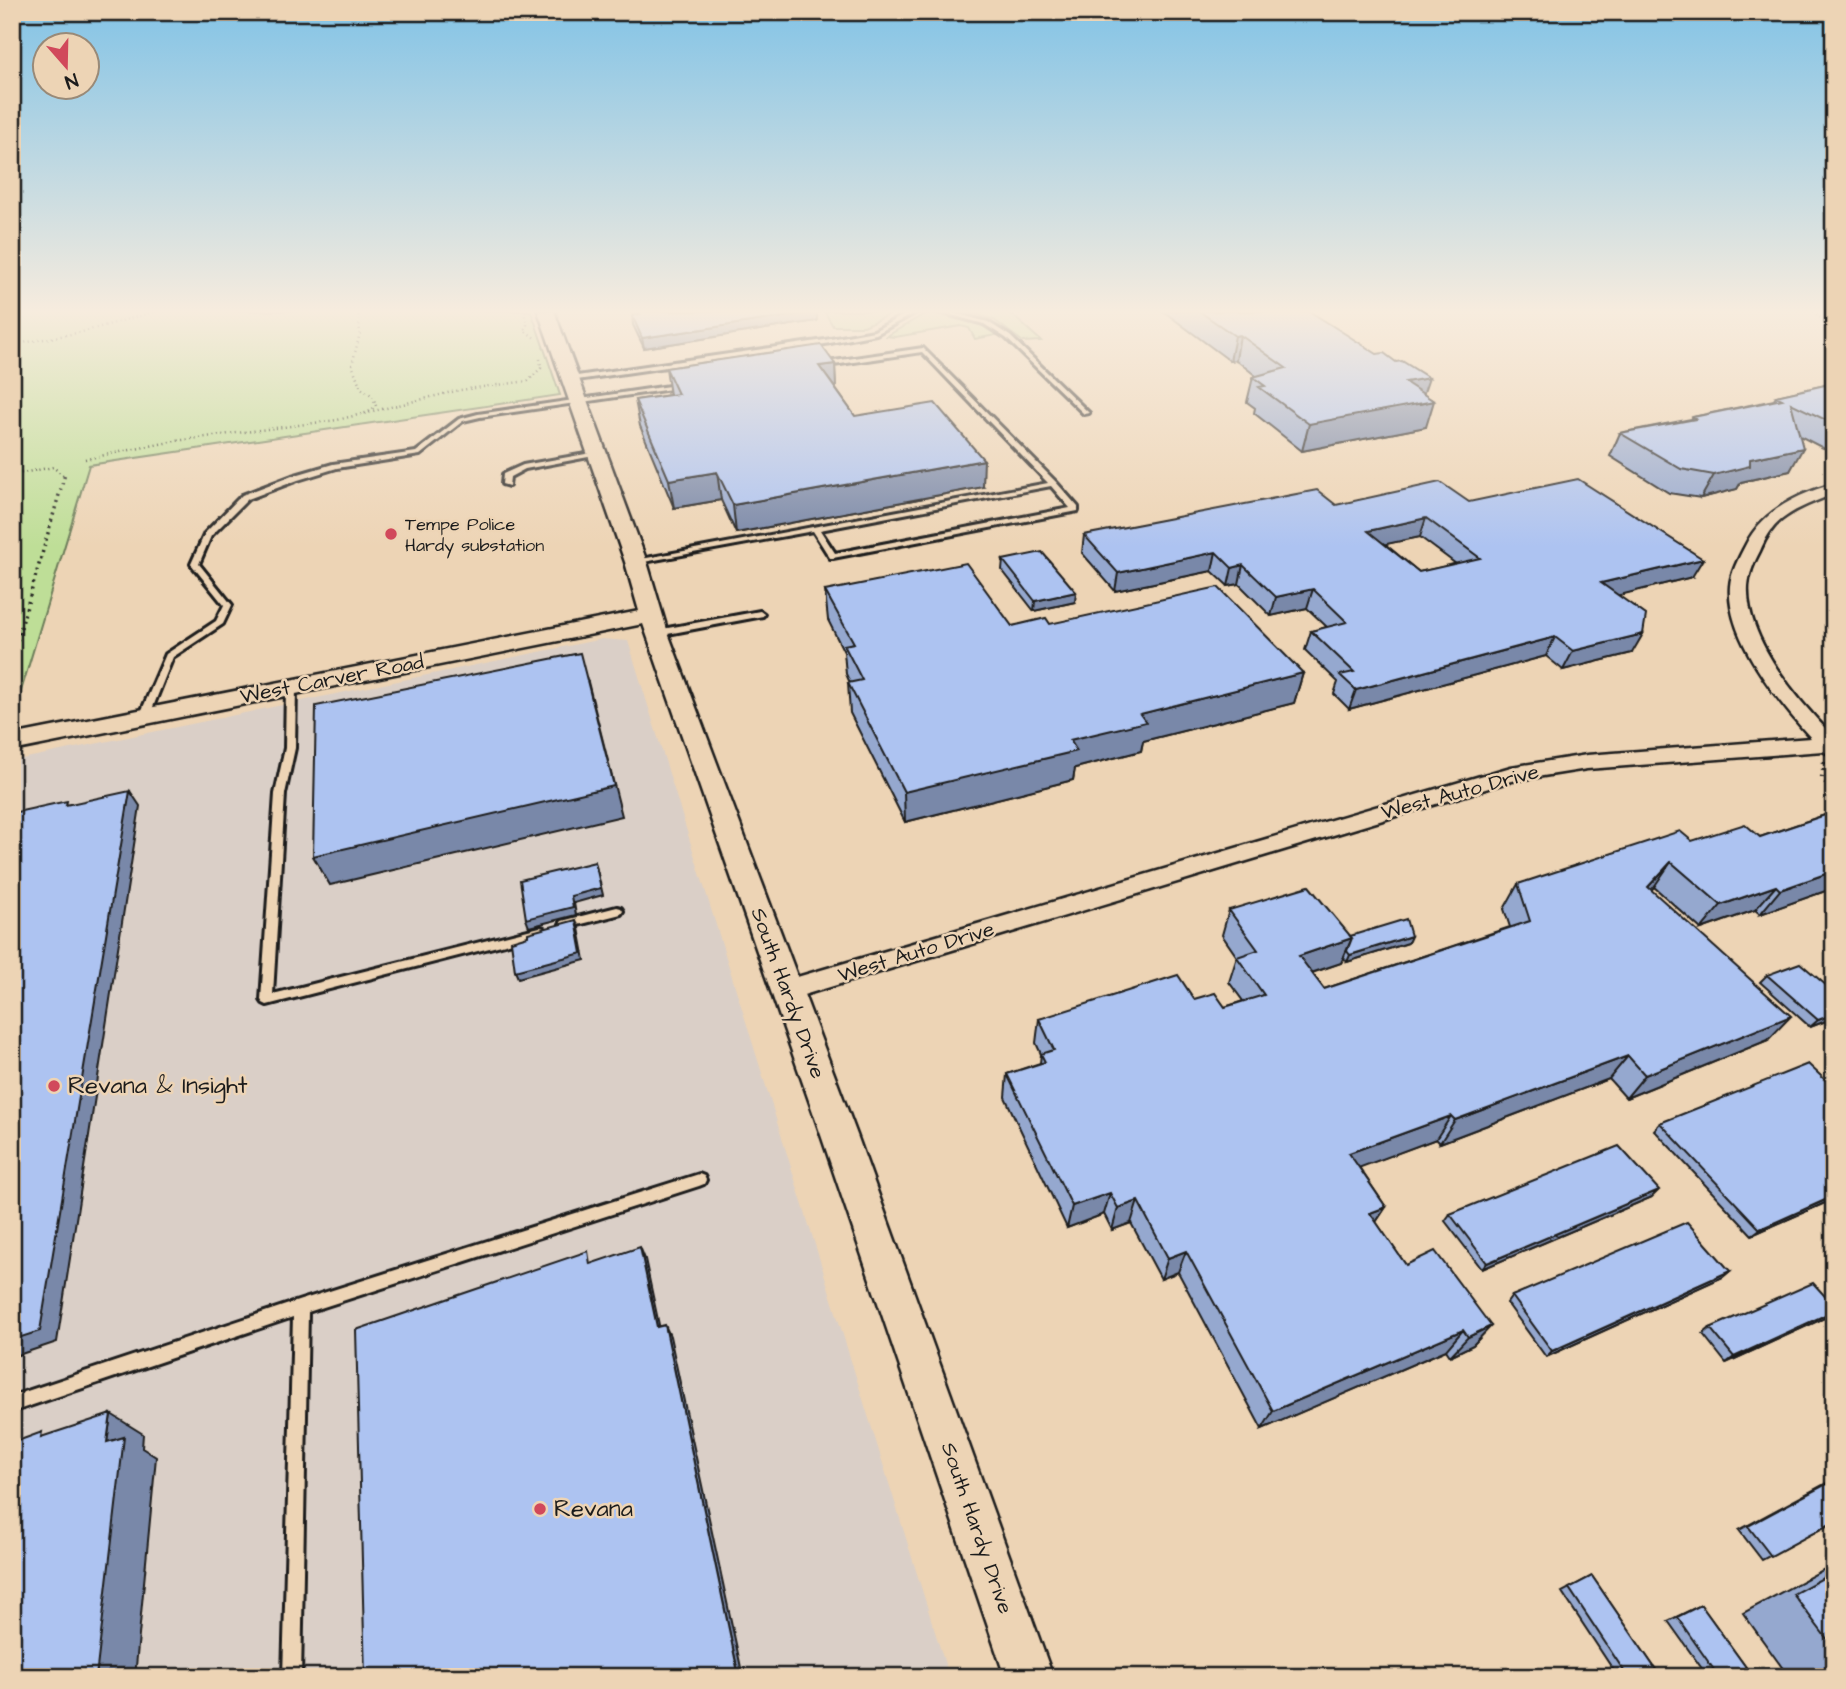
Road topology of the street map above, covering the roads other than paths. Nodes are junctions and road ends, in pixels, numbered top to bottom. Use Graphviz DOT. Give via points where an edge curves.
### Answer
graph roads {
  1 [pos="574,390"];
  2 [pos="653,390"];
  3 [pos="962,390"];
  4 [pos="1062,390"];
  5 [pos="639,392"];
  6 [pos="578,400"];
  7 [pos="642,401"];
  8 [pos="1086,413"];
  9 [pos="597,454"];
  10 [pos="506,484"];
  11 [pos="1053,484"];
  12 [pos="1834,489"];
  13 [pos="816,529"];
  14 [pos="636,562"];
  15 [pos="760,614"];
  16 [pos="654,624"];
  17 [pos="292,687"];
  18 [pos="144,717"];
  19 [pos="12,743"];
  20 [pos="1831,747"];
  21 [pos="617,911"];
  22 [pos="787,990"];
  23 [pos="699,1180"];
  24 [pos="301,1307"];
  25 [pos="12,1404"];
  26 [pos="292,1677"];
  27 [pos="1029,1677"];
  1 -- 6 [label="street, South Hardy Drive"];
  2 -- 5 [label="lane"];
  3 -- 11 [label="lane"];
  4 -- 8 [label="lane"];
  5 -- 6 [label="lane"];
  5 -- 7 [label="lane"];
  6 -- 9 [label="street, South Hardy Drive"];
  6 -- 18 [label="lane" via="480,415 461,421 418,454 336,466 245,498 208,535 195,564 228,605 220,622 169,656"];
  9 -- 10 [label="lane" via="523,467 506,476"];
  9 -- 14 [label="street, South Hardy Drive"];
  11 -- 13 [label="lane"];
  11 -- 13 [label="lane" via="1075,509 833,556"];
  12 -- 20 [label="street, West Auto Drive" via="1777,514 1757,538 1738,591 1748,628 1773,679 1797,713"];
  13 -- 14 [label="lane"];
  14 -- 16 [label="street, South Hardy Drive"];
  15 -- 16 [label="lane"];
  16 -- 17 [label="street, West Carver Road"];
  16 -- 22 [label="street, South Hardy Drive"];
  17 -- 18 [label="street, West Carver Road"];
  17 -- 21 [label="lane" via="267,1000"];
  18 -- 19 [label="street, West Carver Road"];
  20 -- 22 [label="street, West Auto Drive" via="1587,762 1511,774"];
  22 -- 27 [label="street, South Hardy Drive"];
  23 -- 24 [label="lane"];
  24 -- 25 [label="lane"];
  24 -- 26 [label="lane"];
}
